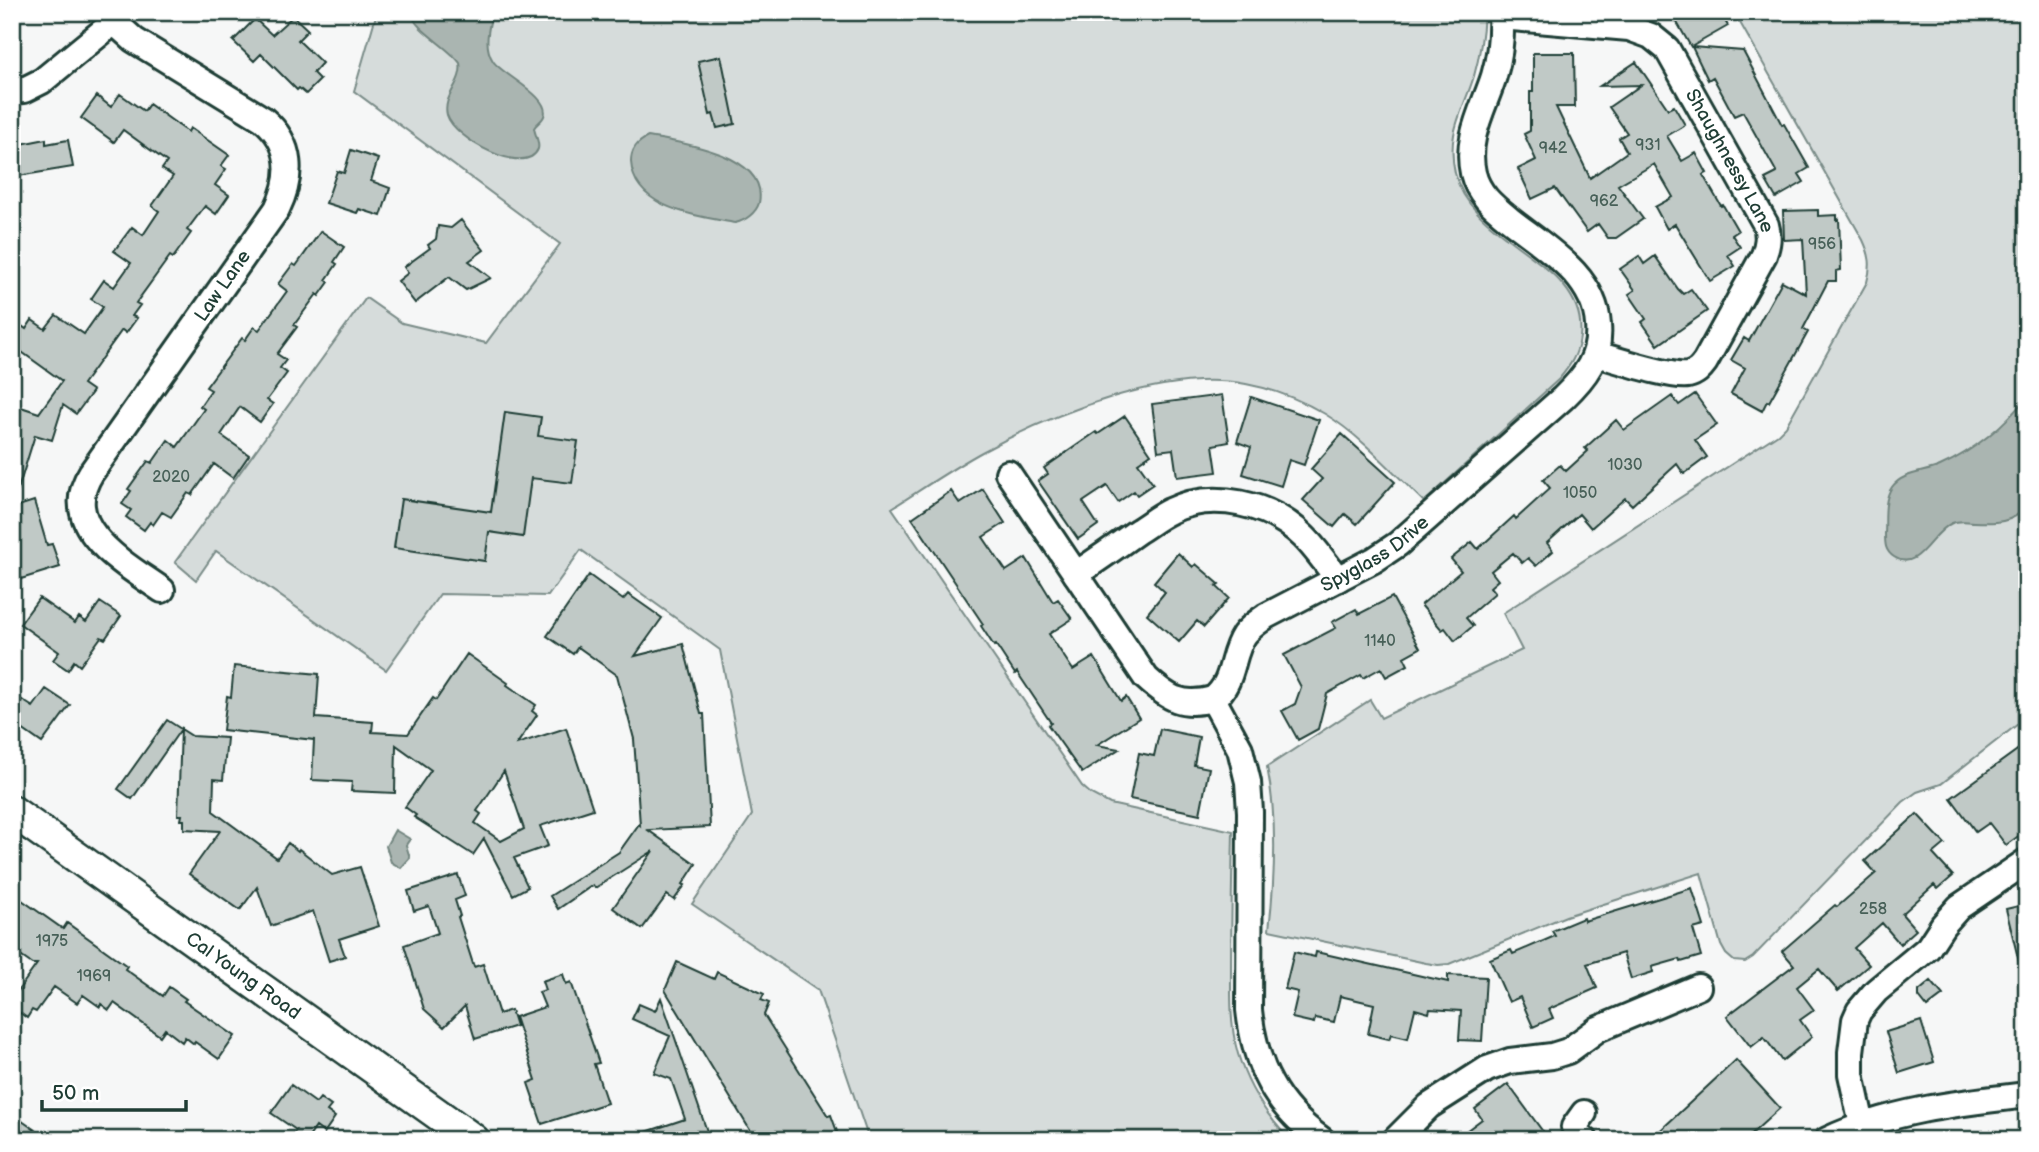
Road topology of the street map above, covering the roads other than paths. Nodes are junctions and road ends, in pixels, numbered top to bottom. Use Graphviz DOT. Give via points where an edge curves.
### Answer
graph roads {
  1 [pos="1501,15"];
  2 [pos="112,17"];
  3 [pos="12,91"];
  4 [pos="1596,354"];
  5 [pos="1008,473"];
  6 [pos="1076,574"];
  7 [pos="1338,579"];
  8 [pos="162,590"];
  9 [pos="1213,699"];
  10 [pos="12,811"];
  11 [pos="2027,861"];
  12 [pos="1698,987"];
  13 [pos="2027,1095"];
  14 [pos="1584,1113"];
  15 [pos="1862,1125"];
  16 [pos="474,1140"];
  17 [pos="1322,1140"];
  18 [pos="1395,1140"];
  19 [pos="1585,1140"];
  20 [pos="1827,1140"];
  1 -- 4 [label="street, Spyglass Drive" via="1496,69 1473,138 1475,180 1491,205 1587,287 1598,314"];
  1 -- 4 [label="street, Shaughnessy Lane" via="1629,28 1660,43 1769,235 1764,255 1696,372 1681,376"];
  2 -- 3 [label="street" via="42,80"];
  2 -- 8 [label="street, Law Lane" via="145,47 271,125 284,147 289,172 277,209 91,473 82,493 85,519 92,532 116,558"];
  4 -- 7 [label="street, Spyglass Drive" via="1585,376 1563,398 1408,536"];
  5 -- 6 [label="street"];
  6 -- 7 [label="street" via="1167,512 1214,500 1253,506 1288,523"];
  6 -- 9 [label="street" via="1146,678 1181,701"];
  7 -- 9 [label="street, Spyglass Drive" via="1250,628 1230,679"];
  9 -- 17 [label="street" via="1240,749 1248,782 1253,1040 1264,1072 1283,1104"];
  10 -- 16 [label="main road, Cal Young Road"];
  11 -- 15 [label="street" via="1959,907 1928,948 1859,1011 1852,1035 1851,1074"];
  12 -- 18 [label="street" via="1598,1029 1568,1051 1487,1069 1429,1106"];
  13 -- 15 [label="street" via="1933,1107"];
  14 -- 19 [label="street" via="1574,1127"];
  15 -- 20 [label="street"];
}
